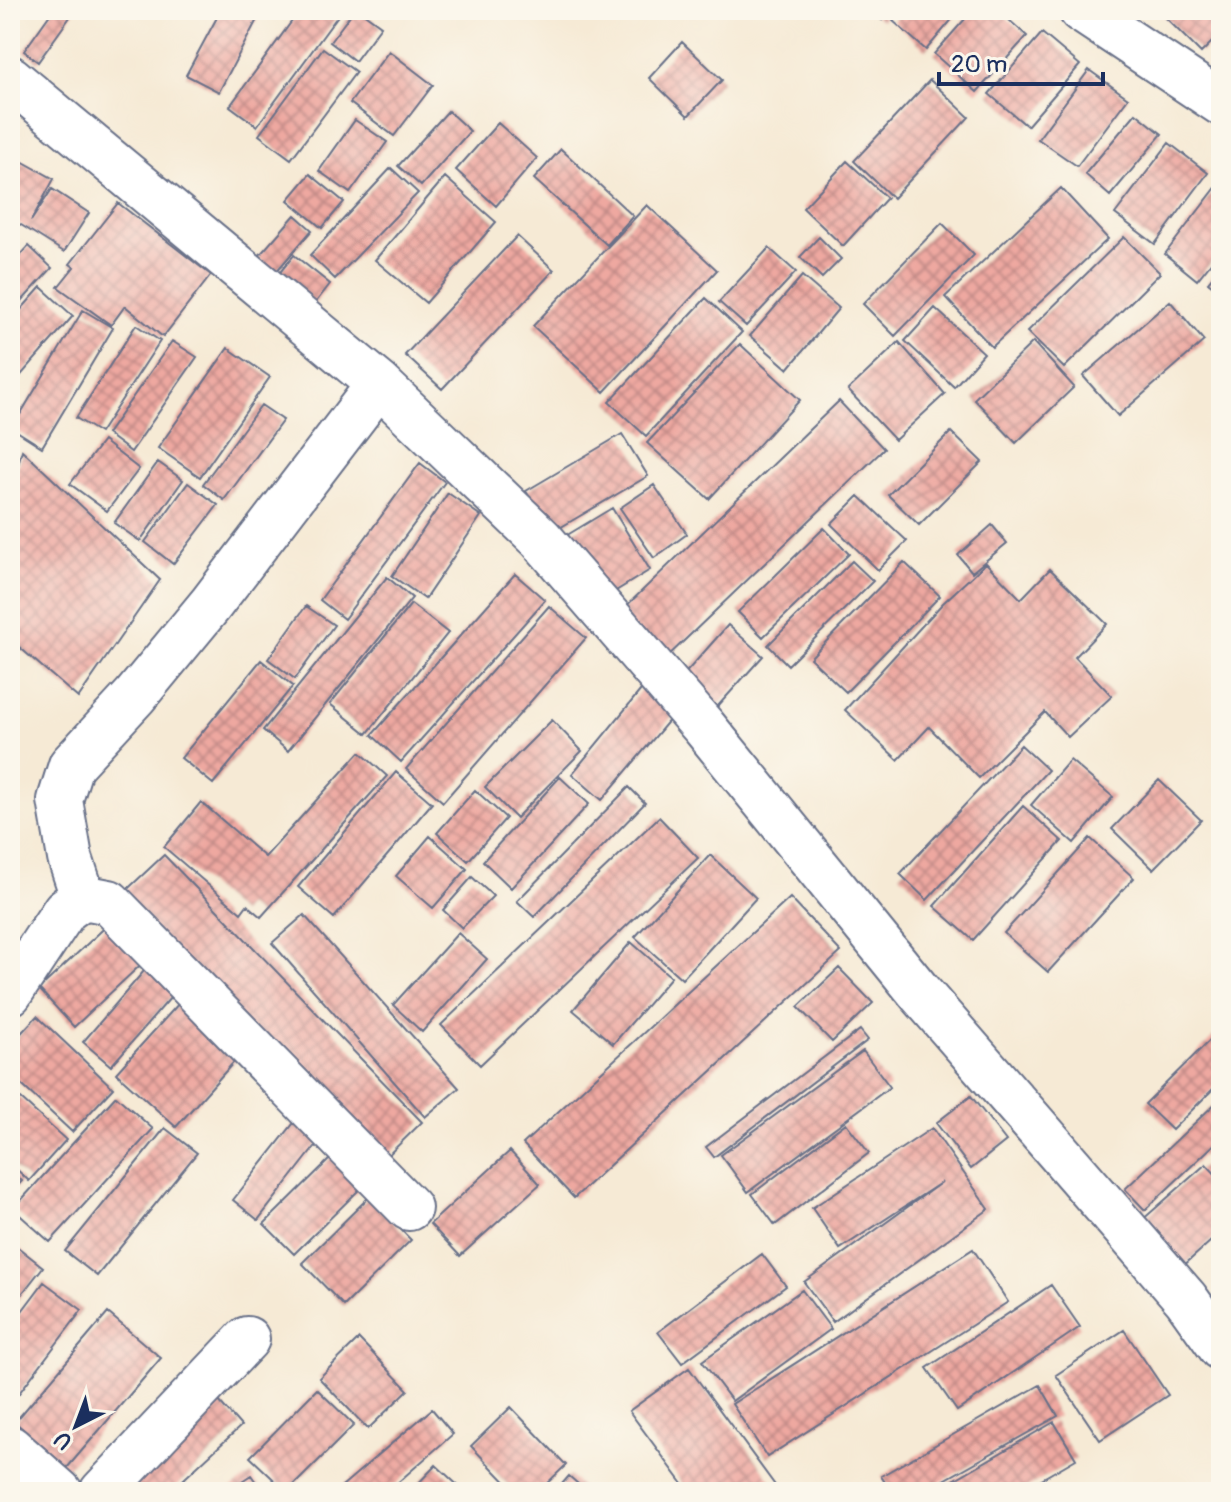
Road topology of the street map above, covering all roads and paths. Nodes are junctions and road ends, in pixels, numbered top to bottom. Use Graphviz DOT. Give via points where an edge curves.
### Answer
graph roads {
  1 [pos="1081,10"];
  2 [pos="10,78"];
  3 [pos="1221,103"];
  4 [pos="379,384"];
  5 [pos="83,897"];
  6 [pos="10,993"];
  7 [pos="409,1208"];
  8 [pos="247,1339"];
  9 [pos="1221,1348"];
  10 [pos="10,1448"];
  11 [pos="60,1492"];
  12 [pos="102,1492"];
  1 -- 3 [label="street"];
  2 -- 4 [label="street"];
  4 -- 5 [label="street" via="211,604 71,765 60,800"];
  4 -- 9 [label="street" via="572,574 920,993 1186,1299"];
  5 -- 6 [label="street" via="65,910"];
  5 -- 7 [label="street" via="109,902"];
  8 -- 12 [label="street"];
  10 -- 11 [label="street"];
}
